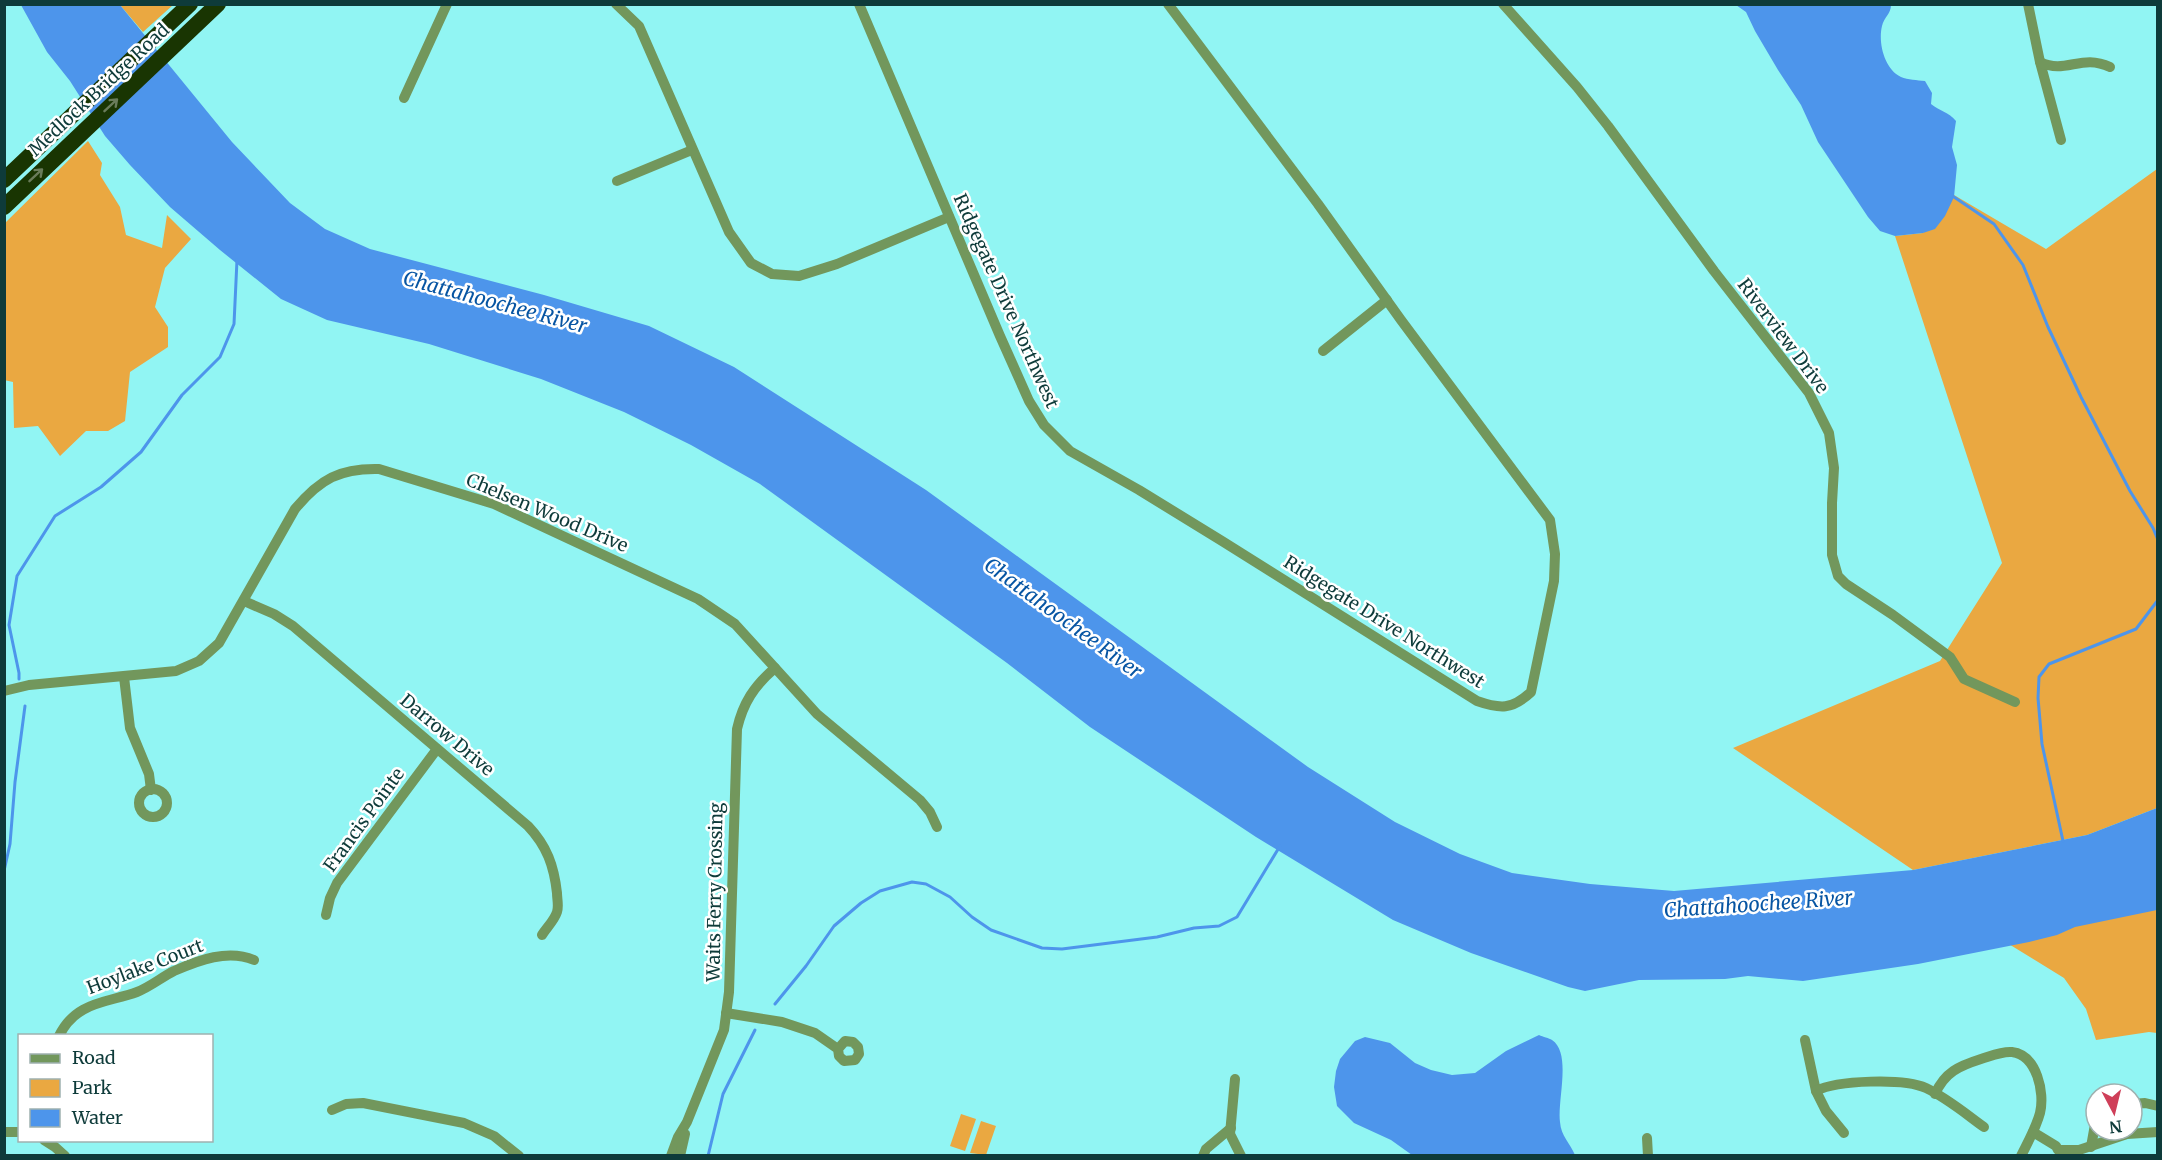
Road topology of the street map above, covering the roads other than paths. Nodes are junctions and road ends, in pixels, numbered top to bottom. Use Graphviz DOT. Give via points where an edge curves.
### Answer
graph roads {
  1 [pos="218,4"];
  2 [pos="447,4"];
  3 [pos="616,4"];
  4 [pos="859,4"];
  5 [pos="1168,4"];
  6 [pos="1503,4"];
  7 [pos="2028,4"];
  8 [pos="186,9"];
  9 [pos="2040,62"];
  10 [pos="2110,67"];
  11 [pos="404,98"];
  12 [pos="2061,140"];
  13 [pos="692,150"];
  14 [pos="4,180"];
  15 [pos="617,180"];
  16 [pos="4,207"];
  17 [pos="950,217"];
  18 [pos="1387,300"];
  19 [pos="1323,351"];
  20 [pos="244,601"];
  21 [pos="775,668"];
  22 [pos="124,677"];
  23 [pos="4,691"];
  24 [pos="2015,702"];
  25 [pos="437,749"];
  26 [pos="151,790"];
  27 [pos="937,827"];
  28 [pos="326,915"];
  29 [pos="542,935"];
  30 [pos="254,960"];
  31 [pos="726,1013"];
  32 [pos="60,1034"];
  33 [pos="1805,1040"];
  34 [pos="838,1049"];
  35 [pos="1235,1079"];
  36 [pos="1816,1091"];
  37 [pos="1935,1094"];
  38 [pos="332,1110"];
  39 [pos="687,1122"];
  40 [pos="1984,1127"];
  41 [pos="1231,1128"];
  42 [pos="2033,1132"];
  43 [pos="2157,1132"];
  44 [pos="1844,1133"];
  45 [pos="1647,1137"];
  46 [pos="47,1142"];
  47 [pos="2092,1142"];
  48 [pos="2091,1147"];
  49 [pos="65,1155"];
  50 [pos="519,1155"];
  51 [pos="671,1155"];
  52 [pos="680,1155"];
  53 [pos="1203,1155"];
  54 [pos="1241,1155"];
  55 [pos="1648,1155"];
  56 [pos="2021,1155"];
  16 -- 1 [label="highway, Medlock Bridge Road, one-way"];
  2 -- 11 [label="street"];
  3 -- 13 [label="street" via="639,26"];
  4 -- 17 [label="street, Ridgegate Drive Northwest"];
  5 -- 18 [label="street, Ridgegate Drive Northwest"];
  6 -- 24 [label="street, Riverview Drive" via="1608,126 1809,393 1829,433 1834,468 1832,555 1838,576 1950,657 1964,679"];
  7 -- 9 [label="street"];
  8 -- 14 [label="highway, Medlock Bridge Road"];
  9 -- 10 [label="street" via="2061,68 2074,62 2099,61"];
  9 -- 12 [label="street"];
  13 -- 15 [label="street"];
  13 -- 17 [label="street" via="729,232 751,263 772,274 799,276 816,272"];
  17 -- 18 [label="street, Ridgegate Drive Northwest" via="1029,401 1044,425 1070,451 1207,531 1477,701 1501,708 1523,700 1531,692 1554,581 1550,520"];
  18 -- 19 [label="street"];
  20 -- 21 [label="street, Chelsen Wood Drive" via="295,509 308,493 340,473 359,468 379,469 494,504 698,598 735,624"];
  20 -- 22 [label="street, Chelsen Wood Drive" via="219,643 199,661 176,671"];
  20 -- 25 [label="street, Darrow Drive" via="293,626"];
  21 -- 27 [label="street, Chelsen Wood Drive" via="829,726 920,800"];
  21 -- 31 [label="street, Waits Ferry Crossing" via="749,695 737,729"];
  22 -- 23 [label="street, Chelsen Wood Drive" via="29,685"];
  22 -- 26 [label="street" via="130,728 149,774"];
  25 -- 28 [label="street, Francis Pointe" via="337,883"];
  25 -- 29 [label="street, Darrow Drive" via="528,826 545,847 555,873 558,908"];
  30 -- 32 [label="street, Hoylake Court" via="233,954 205,960 138,992 96,1002 77,1013"];
  31 -- 34 [label="street" via="782,1022 815,1033"];
  31 -- 39 [label="street, Waits Ferry Crossing" via="724,1030"];
  33 -- 36 [label="street"];
  35 -- 41 [label="street"];
  36 -- 37 [label="street" via="1841,1083 1883,1082 1916,1085"];
  36 -- 44 [label="street"];
  37 -- 40 [label="street"];
  37 -- 42 [label="street" via="1945,1077 1960,1066 1999,1053 2019,1054 2031,1064 2041,1089 2040,1113"];
  38 -- 50 [label="street" via="363,1102 464,1123 494,1136"];
  39 -- 51 [label="street, Waits Ferry Crossing"];
  39 -- 52 [label="street, Waits Ferry Crossing"];
  41 -- 53 [label="street"];
  41 -- 54 [label="street" via="1230,1134"];
  42 -- 48 [label="street" via="2058,1150"];
  42 -- 56 [label="street"];
  43 -- 48 [label="street" via="2127,1134"];
  45 -- 55 [label="street"];
  46 -- 49 [label="street"];
  47 -- 48 [label="street"];
}
